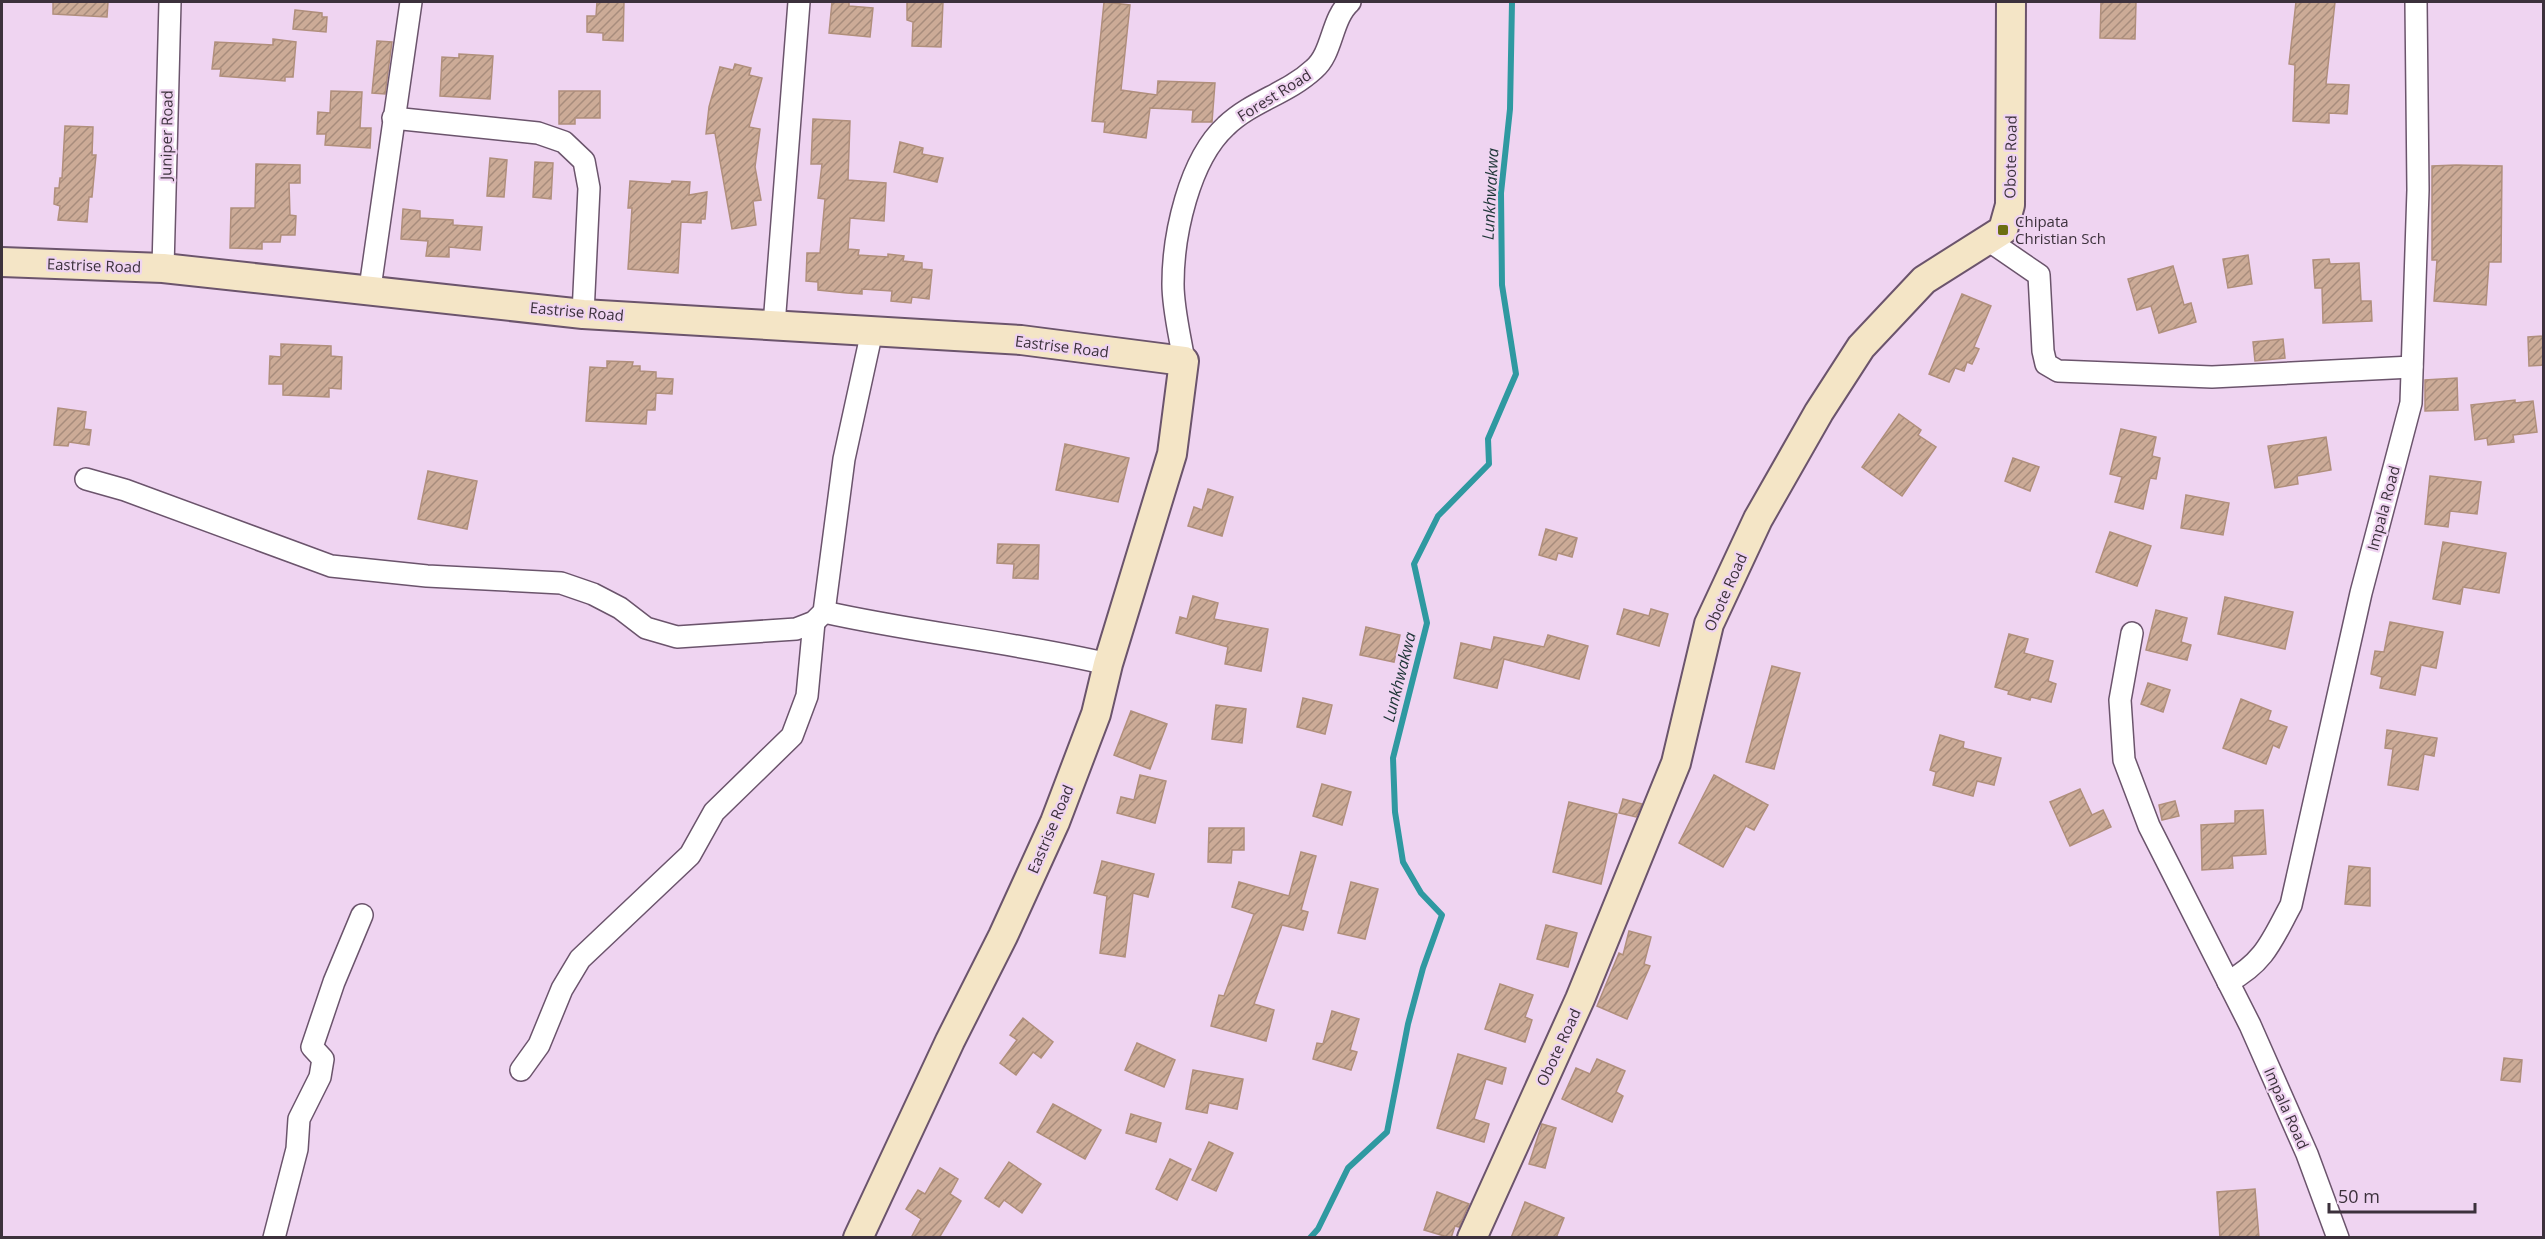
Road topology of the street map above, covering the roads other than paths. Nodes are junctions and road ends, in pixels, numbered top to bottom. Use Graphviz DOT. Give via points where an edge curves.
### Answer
graph roads {
  1 [pos="170,2"];
  2 [pos="411,2"];
  3 [pos="798,2"];
  4 [pos="1350,2"];
  5 [pos="2011,2"];
  6 [pos="2416,2"];
  7 [pos="393,118"];
  8 [pos="1988,240"];
  9 [pos="2,262"];
  10 [pos="163,268"];
  11 [pos="370,288"];
  12 [pos="584,314"];
  13 [pos="774,325"];
  14 [pos="872,331"];
  15 [pos="1184,361"];
  16 [pos="2412,367"];
  17 [pos="86,479"];
  18 [pos="819,617"];
  19 [pos="2132,633"];
  20 [pos="1108,664"];
  21 [pos="362,915"];
  22 [pos="2228,982"];
  23 [pos="521,1070"];
  24 [pos="274,1238"];
  25 [pos="858,1238"];
  26 [pos="1472,1238"];
  27 [pos="2338,1238"];
  1 -- 10 [label="street, Juniper Road"];
  2 -- 7 [label="street"];
  3 -- 13 [label="street"];
  4 -- 15 [label="street, Forest Road" via="1331,32 1316,68 1224,127 1196,170 1184,204 1173,284"];
  5 -- 8 [label="street, Obote Road" via="2010,205 2002,230"];
  6 -- 16 [label="street, Impala Road" via="2418,190"];
  7 -- 11 [label="street"];
  7 -- 12 [label="street" via="538,133 564,142 584,161 589,188"];
  8 -- 16 [label="street" via="2039,275 2043,351 2046,364 2058,371 2212,377"];
  8 -- 26 [label="street, Obote Road" via="1924,280 1861,348 1758,519 1709,624 1676,764 1580,999"];
  9 -- 10 [label="street, Eastrise Road"];
  10 -- 11 [label="street, Eastrise Road"];
  11 -- 12 [label="street, Eastrise Road"];
  12 -- 13 [label="street, Eastrise Road"];
  13 -- 14 [label="street, Eastrise Road"];
  14 -- 15 [label="street, Eastrise Road" via="1021,340"];
  14 -- 18 [label="street" via="844,459"];
  15 -- 20 [label="street, Eastrise Road" via="1172,454"];
  16 -- 22 [label="street, Impala Road" via="2410,403 2361,593 2291,905 2269,946 2249,971"];
  17 -- 18 [label="street" via="331,566 561,583 611,603 646,628 677,636 796,630"];
  18 -- 20 [label="street" via="1036,647"];
  18 -- 23 [label="street" via="807,696 792,736 714,812 690,855 580,959 562,989 539,1045"];
  19 -- 22 [label="street, Impala Road" via="2120,700 2124,760 2149,826"];
  20 -- 25 [label="street, Eastrise Road" via="1096,714 1055,822"];
  21 -- 24 [label="street" via="312,1047 323,1059 320,1077 299,1119 297,1149"];
  22 -- 27 [label="street, Impala Road" via="2307,1154"];
}
